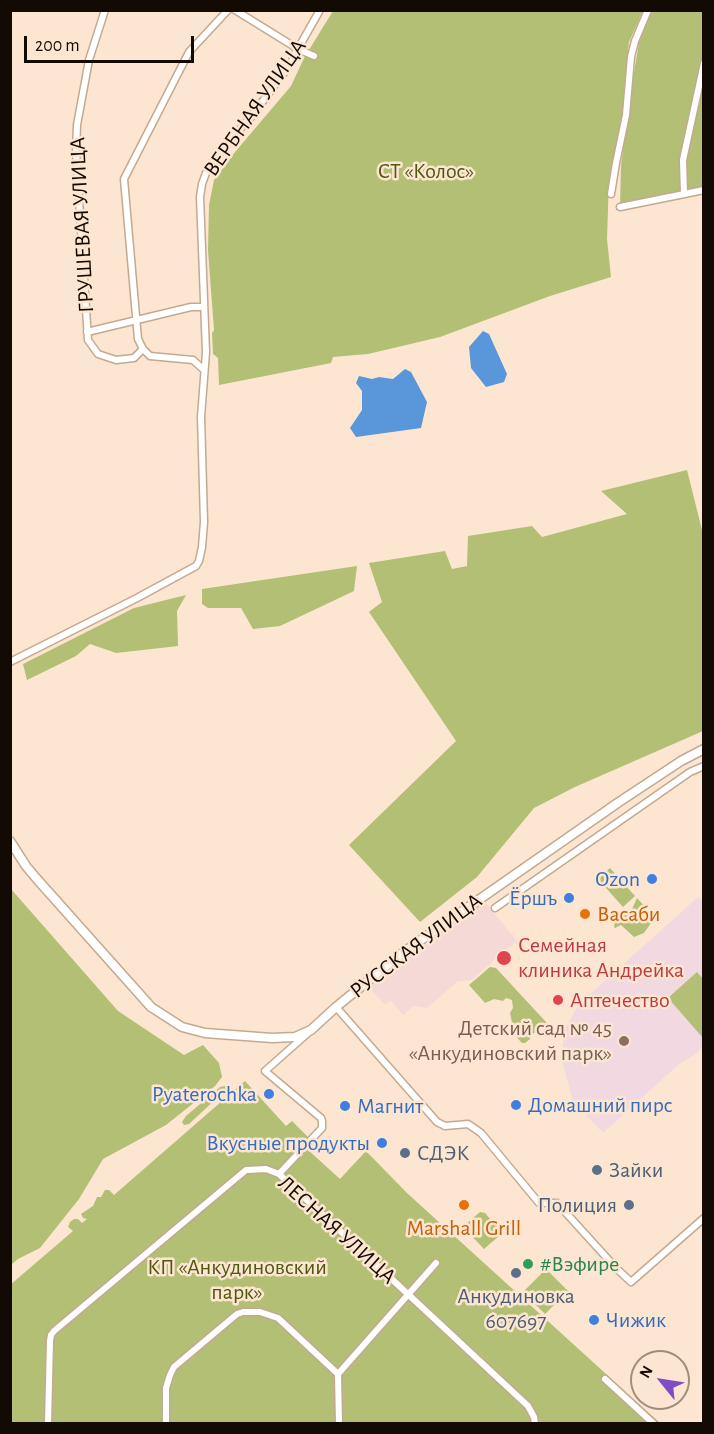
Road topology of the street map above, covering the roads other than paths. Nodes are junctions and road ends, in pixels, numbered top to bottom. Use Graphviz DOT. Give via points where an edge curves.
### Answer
graph roads {
  1 [pos="105,10"];
  2 [pos="228,10"];
  3 [pos="235,10"];
  4 [pos="320,10"];
  5 [pos="648,10"];
  6 [pos="244,13"];
  7 [pos="298,48"];
  8 [pos="314,56"];
  9 [pos="704,63"];
  10 [pos="704,190"];
  11 [pos="611,194"];
  12 [pos="684,194"];
  13 [pos="620,207"];
  14 [pos="203,307"];
  15 [pos="137,320"];
  16 [pos="87,332"];
  17 [pos="143,349"];
  18 [pos="204,370"];
  19 [pos="10,662"];
  20 [pos="704,749"];
  21 [pos="704,766"];
  22 [pos="10,841"];
  23 [pos="495,908"];
  24 [pos="336,1007"];
  25 [pos="311,1030"];
  26 [pos="279,1174"];
  27 [pos="704,1218"];
  28 [pos="436,1263"];
  29 [pos="408,1295"];
  30 [pos="338,1374"];
  31 [pos="605,1379"];
  32 [pos="48,1424"];
  33 [pos="166,1424"];
  34 [pos="339,1424"];
  35 [pos="536,1424"];
  36 [pos="654,1424"];
  1 -- 16 [label="street, ГРУШЕВАЯ УЛИЦА" via="89,60 77,125"];
  2 -- 15 [label="street" via="189,52 124,179"];
  3 -- 6 [label="street"];
  4 -- 7 [label="street, ВЕРБНАЯ УЛИЦА"];
  5 -- 11 [label="street" via="631,57 626,115"];
  6 -- 7 [label="street"];
  7 -- 8 [label="street"];
  7 -- 14 [label="street, ВЕРБНАЯ УЛИЦА" via="291,63 206,173 200,197"];
  9 -- 12 [label="street" via="682,160"];
  10 -- 12 [label="street"];
  12 -- 13 [label="street"];
  14 -- 15 [label="street"];
  14 -- 18 [label="street, ВЕРБНАЯ УЛИЦА"];
  15 -- 16 [label="street"];
  15 -- 17 [label="street"];
  16 -- 17 [label="street, ГРУШЕВАЯ УЛИЦА" via="98,354 116,360 134,358"];
  17 -- 18 [label="street" via="150,356 194,360"];
  18 -- 19 [label="street, ВЕРБНАЯ УЛИЦА" via="204,522 196,566"];
  20 -- 24 [label="street, РУССКАЯ УЛИЦА" via="619,802 400,954"];
  21 -- 23 [label="street"];
  22 -- 25 [label="street" via="31,872 151,1007 182,1027 205,1033 272,1038 295,1037"];
  24 -- 25 [label="street"];
  24 -- 27 [label="street, РУССКАЯ УЛИЦА" via="436,1122 445,1126 468,1124 481,1133 539,1203 557,1203 631,1281"];
  25 -- 26 [label="street" via="265,1071 322,1121 322,1128"];
  26 -- 29 [label="street, ЛЕСНАЯ УЛИЦА"];
  26 -- 32 [label="street, ЛЕСНАЯ УЛИЦА" via="266,1169 246,1170 54,1331 50,1341"];
  28 -- 29 [label="street"];
  29 -- 30 [label="street"];
  29 -- 35 [label="street, ЛЕСНАЯ УЛИЦА" via="528,1406"];
  30 -- 33 [label="street" via="278,1318 243,1312 174,1367 165,1388"];
  30 -- 34 [label="street"];
  31 -- 36 [label="street"];
}
